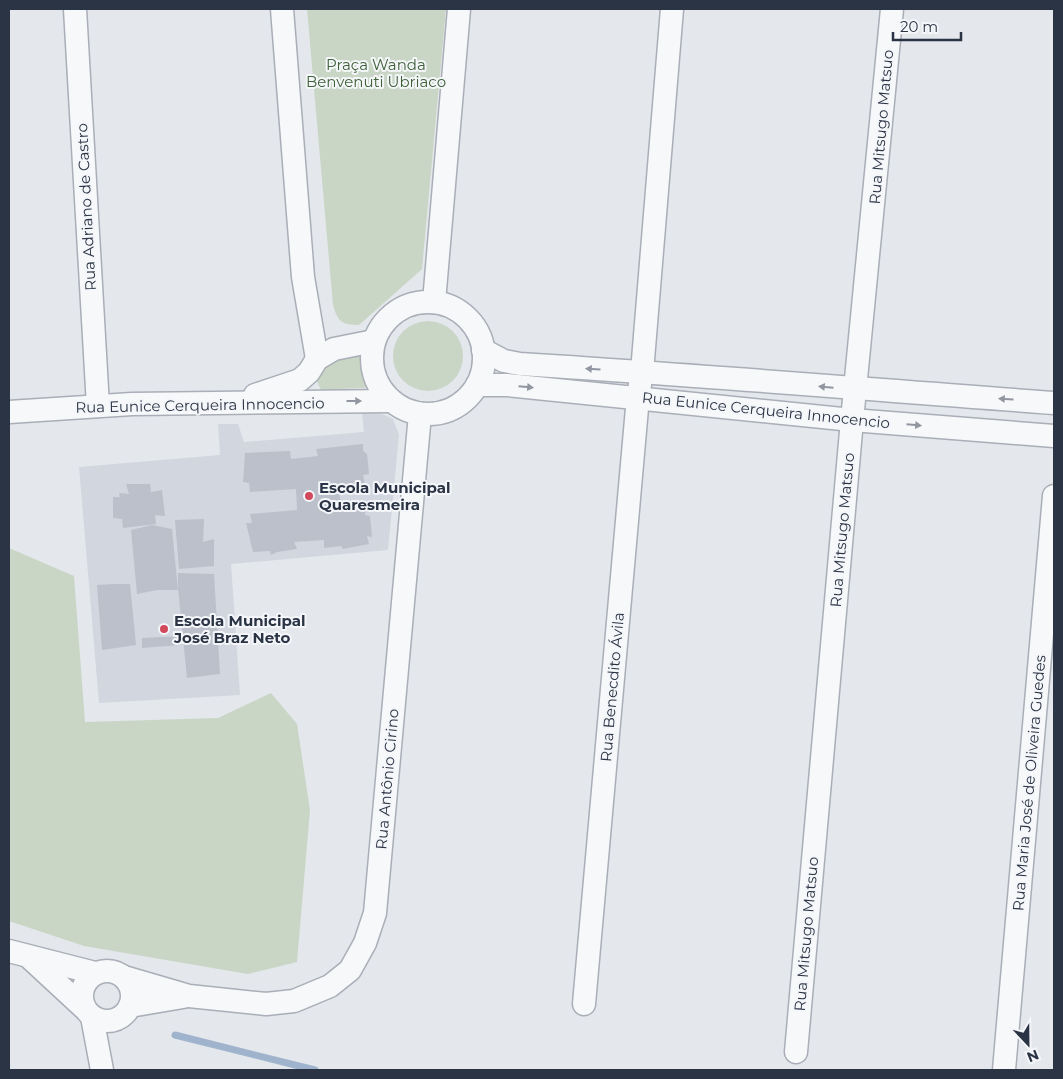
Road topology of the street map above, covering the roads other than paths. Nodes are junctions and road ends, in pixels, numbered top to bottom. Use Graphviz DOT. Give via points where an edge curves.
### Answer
graph roads {
  1 [pos="75,9"];
  2 [pos="282,9"];
  3 [pos="459,9"];
  4 [pos="672,9"];
  5 [pos="892,9"];
  6 [pos="434,302"];
  7 [pos="374,340"];
  8 [pos="483,350"];
  9 [pos="317,359"];
  10 [pos="642,372"];
  11 [pos="477,384"];
  12 [pos="856,389"];
  13 [pos="638,397"];
  14 [pos="391,401"];
  15 [pos="236,402"];
  16 [pos="1054,403"];
  17 [pos="98,406"];
  18 [pos="9,412"];
  19 [pos="420,414"];
  20 [pos="852,420"];
  21 [pos="1054,436"];
  22 [pos="1054,496"];
  23 [pos="19,954"];
  24 [pos="95,973"];
  25 [pos="124,977"];
  26 [pos="189,996"];
  27 [pos="584,1004"];
  28 [pos="88,1012"];
  29 [pos="125,1012"];
  30 [pos="796,1052"];
  31 [pos="102,1069"];
  32 [pos="1004,1070"];
  1 -- 17 [label="street, Rua Adriano de Castro"];
  2 -- 9 [label="street" via="303,277"];
  3 -- 6 [label="street"];
  4 -- 10 [label="street, Rua Benecdito Ávila"];
  5 -- 12 [label="street, Rua Mitsugo Matsuo"];
  6 -- 7 [label="street, Rua Eunice Cerqueira Innocencio" via="416,302 399,309 385,320"];
  6 -- 8 [label="street, Rua Eunice Cerqueira Innocencio" via="451,306 466,316 477,331"];
  7 -- 9 [label="street" via="334,348"];
  7 -- 14 [label="street, Rua Eunice Cerqueira Innocencio" via="371,354 373,373"];
  10 -- 8 [label="street, Rua Eunice Cerqueira Innocencio, one-way" via="520,364"];
  8 -- 11 [label="street, Rua Eunice Cerqueira Innocencio" via="482,372"];
  9 -- 15 [label="street" via="300,380"];
  12 -- 10 [label="street, Rua Eunice Cerqueira Innocencio, one-way"];
  10 -- 13 [label="street, Rua Benecdito Ávila"];
  11 -- 13 [label="street, Rua Eunice Cerqueira Innocencio, one-way"];
  11 -- 19 [label="street, Rua Eunice Cerqueira Innocencio" via="467,398 453,408"];
  16 -- 12 [label="street, Rua Eunice Cerqueira Innocencio, one-way"];
  12 -- 20 [label="street, Rua Mitsugo Matsuo"];
  13 -- 20 [label="street, Rua Eunice Cerqueira Innocencio"];
  13 -- 27 [label="street, Rua Benecdito Ávila"];
  15 -- 14 [label="street, Rua Eunice Cerqueira Innocencio, one-way"];
  14 -- 19 [label="street, Rua Eunice Cerqueira Innocencio"];
  15 -- 17 [label="street, Rua Eunice Cerqueira Innocencio"];
  17 -- 18 [label="street, Rua Eunice Cerqueira Innocencio"];
  19 -- 26 [label="street, Rua Antônio Cirino" via="374,913 365,943 350,970 330,986 294,1001 266,1004"];
  20 -- 21 [label="street, Rua Eunice Cerqueira Innocencio, one-way"];
  20 -- 30 [label="street, Rua Mitsugo Matsuo"];
  22 -- 32 [label="street, Rua Maria José de Oliveira Guedes"];
  23 -- 24 [label="street"];
  23 -- 28 [label="street"];
  24 -- 25 [label="street" via="111,970"];
  24 -- 28 [label="street" via="85,982 81,994"];
  25 -- 26 [label="street, Rua Antônio Cirino"];
  25 -- 29 [label="street" via="132,990"];
  26 -- 29 [label="street, Rua Antônio Cirino"];
  28 -- 29 [label="street" via="101,1021 111,1021"];
  28 -- 31 [label="street"];
  29 -- 31 [label="street"];
}
